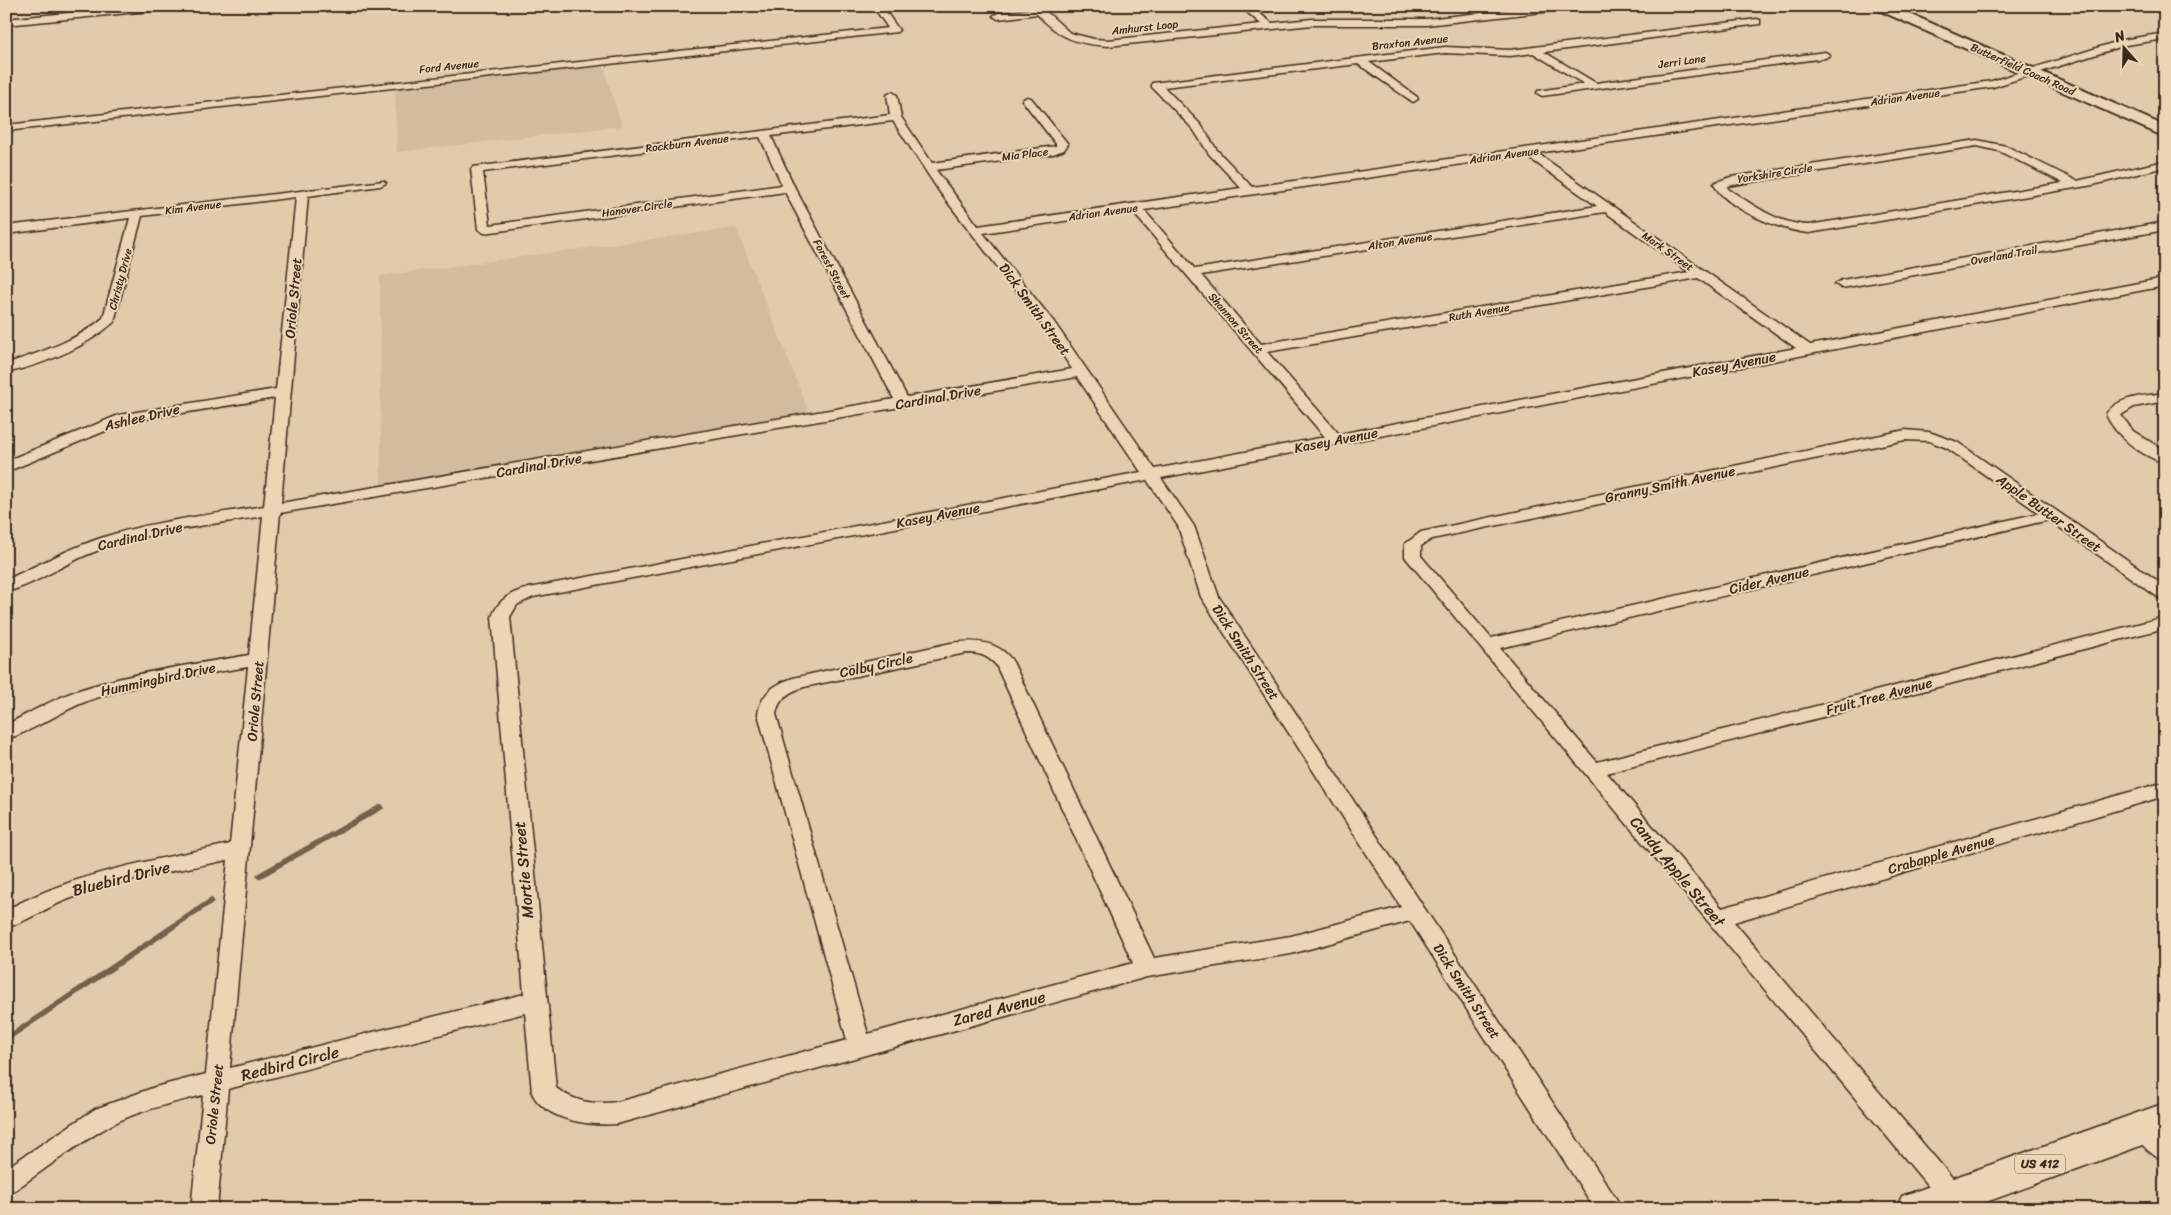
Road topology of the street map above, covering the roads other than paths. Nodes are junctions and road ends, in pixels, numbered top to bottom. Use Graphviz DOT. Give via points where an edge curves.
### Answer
graph roads {
  1 [pos="170,6"];
  2 [pos="877,6"];
  3 [pos="1244,6"];
  4 [pos="1570,6"];
  5 [pos="1881,6"];
  6 [pos="1038,9"];
  7 [pos="1447,10"];
  8 [pos="998,16"];
  9 [pos="1461,19"];
  10 [pos="6,22"];
  11 [pos="1757,22"];
  12 [pos="1269,26"];
  13 [pos="2165,36"];
  14 [pos="1535,50"];
  15 [pos="1825,55"];
  16 [pos="1359,60"];
  17 [pos="2030,72"];
  18 [pos="1594,86"];
  19 [pos="1542,93"];
  20 [pos="892,95"];
  21 [pos="1027,100"];
  22 [pos="1413,100"];
  23 [pos="896,117"];
  24 [pos="6,128"];
  25 [pos="2165,132"];
  26 [pos="764,133"];
  27 [pos="1527,151"];
  28 [pos="2165,164"];
  29 [pos="929,167"];
  30 [pos="380,183"];
  31 [pos="2075,185"];
  32 [pos="789,188"];
  33 [pos="1250,191"];
  34 [pos="302,193"];
  35 [pos="1135,207"];
  36 [pos="1608,208"];
  37 [pos="138,214"];
  38 [pos="2165,226"];
  39 [pos="484,229"];
  40 [pos="6,230"];
  41 [pos="976,230"];
  42 [pos="1192,273"];
  43 [pos="1700,274"];
  44 [pos="2165,282"];
  45 [pos="1842,284"];
  46 [pos="1258,349"];
  47 [pos="1808,350"];
  48 [pos="6,370"];
  49 [pos="1080,372"];
  50 [pos="284,392"];
  51 [pos="2165,397"];
  52 [pos="903,403"];
  53 [pos="1930,436"];
  54 [pos="1336,440"];
  55 [pos="2165,458"];
  56 [pos="6,467"];
  57 [pos="1151,475"];
  58 [pos="273,510"];
  59 [pos="2052,515"];
  60 [pos="1412,544"];
  61 [pos="6,587"];
  62 [pos="2165,594"];
  63 [pos="509,602"];
  64 [pos="2165,622"];
  65 [pos="1487,645"];
  66 [pos="259,659"];
  67 [pos="6,733"];
  68 [pos="1592,770"];
  69 [pos="2165,789"];
  70 [pos="240,850"];
  71 [pos="1415,911"];
  72 [pos="1718,918"];
  73 [pos="6,920"];
  74 [pos="1147,968"];
  75 [pos="534,1001"];
  76 [pos="860,1046"];
  77 [pos="216,1082"];
  78 [pos="585,1115"];
  79 [pos="2157,1133"];
  80 [pos="6,1182"];
  81 [pos="1952,1196"];
  82 [pos="204,1209"];
  83 [pos="1610,1209"];
  84 [pos="1916,1209"];
  1 -- 10 [label="street"];
  2 -- 24 [label="street, Ford Avenue" via="894,30"];
  3 -- 12 [label="street"];
  4 -- 9 [label="street, Amhurst Loop"];
  5 -- 17 [label="main road, Butterfield Coach Road"];
  6 -- 8 [label="street"];
  6 -- 12 [label="street, Amhurst Loop" via="1063,34 1095,43 1121,43"];
  7 -- 9 [label="street"];
  9 -- 12 [label="street, Amhurst Loop" via="1410,23 1329,16"];
  11 -- 14 [label="street, Braxton Avenue"];
  13 -- 17 [label="street, Adrian Avenue" via="2125,42"];
  14 -- 16 [label="street, Braxton Avenue" via="1510,53 1445,50"];
  14 -- 18 [label="street"];
  15 -- 18 [label="street, Jerri Lane"];
  16 -- 22 [label="street"];
  16 -- 33 [label="street, Braxton Avenue" via="1156,85 1198,126 1213,152"];
  17 -- 25 [label="main road, Butterfield Coach Road"];
  17 -- 27 [label="street, Adrian Avenue" via="1993,84"];
  18 -- 19 [label="street, Jerri Lane"];
  20 -- 23 [label="street, Dick Smith Street"];
  21 -- 29 [label="street, Mia Place" via="1062,144 1060,148"];
  23 -- 26 [label="street, Rockburn Avenue"];
  23 -- 29 [label="street, Dick Smith Street"];
  26 -- 32 [label="street, Forest Street"];
  26 -- 39 [label="street, Rockburn Avenue" via="477,169"];
  27 -- 33 [label="street, Adrian Avenue"];
  27 -- 36 [label="street, Mark Street"];
  28 -- 31 [label="street, Yorkshire Circle"];
  29 -- 41 [label="street, Dick Smith Street"];
  30 -- 34 [label="street, Kim Avenue"];
  31 -- 31 [label="street, Yorkshire Circle" via="1809,229 1774,223 1720,187 1720,184 1731,180 1976,143 2002,148"];
  32 -- 39 [label="street, Hanover Circle"];
  32 -- 52 [label="street, Forest Street"];
  33 -- 35 [label="street, Adrian Avenue"];
  34 -- 37 [label="street, Kim Avenue"];
  34 -- 50 [label="street, Oriole Street"];
  35 -- 41 [label="street, Adrian Avenue"];
  35 -- 42 [label="street, Shannon Street"];
  36 -- 42 [label="street, Alton Avenue"];
  36 -- 43 [label="street, Mark Street"];
  37 -- 40 [label="street, Kim Avenue"];
  37 -- 48 [label="street, Christy Drive" via="109,319 99,330 76,342"];
  38 -- 45 [label="street, Overland Trail"];
  41 -- 49 [label="street, Dick Smith Street" via="1049,325"];
  42 -- 46 [label="street, Shannon Street"];
  43 -- 46 [label="street, Ruth Avenue"];
  43 -- 47 [label="street, Mark Street"];
  44 -- 47 [label="street, Kasey Avenue"];
  46 -- 54 [label="street, Shannon Street"];
  47 -- 54 [label="street, Kasey Avenue"];
  49 -- 52 [label="street, Cardinal Drive"];
  49 -- 57 [label="street, Dick Smith Street"];
  50 -- 56 [label="street, Ashlee Drive" via="124,418"];
  50 -- 58 [label="street, Oriole Street"];
  51 -- 55 [label="street" via="2124,406 2113,414 2116,424 2130,436"];
  52 -- 58 [label="street, Cardinal Drive"];
  53 -- 59 [label="street, Apple Butter Street" via="1952,445"];
  53 -- 60 [label="street, Granny Smith Avenue" via="1906,435 1857,445 1427,535"];
  54 -- 57 [label="street, Kasey Avenue"];
  57 -- 63 [label="street, Kasey Avenue" via="529,593"];
  57 -- 71 [label="street, Dick Smith Street" via="1191,536 1210,598"];
  58 -- 61 [label="street, Cardinal Drive" via="115,539 83,550"];
  58 -- 66 [label="street, Oriole Street"];
  59 -- 62 [label="street, Apple Butter Street"];
  59 -- 65 [label="street, Cider Avenue"];
  60 -- 65 [label="street, Candy Apple Street" via="1413,557"];
  63 -- 75 [label="street, Mortie Street" via="501,617"];
  64 -- 68 [label="street, Fruit Tree Avenue"];
  65 -- 68 [label="street, Candy Apple Street"];
  66 -- 67 [label="street, Hummingbird Drive" via="124,684 82,696"];
  66 -- 70 [label="street, Oriole Street"];
  68 -- 72 [label="street, Candy Apple Street"];
  69 -- 72 [label="street, Crabapple Avenue"];
  70 -- 73 [label="street, Bluebird Drive" via="99,880 55,895"];
  70 -- 77 [label="street, Oriole Street"];
  71 -- 74 [label="street, Zared Avenue" via="1291,945"];
  71 -- 83 [label="street, Dick Smith Street"];
  72 -- 81 [label="street, Candy Apple Street"];
  74 -- 76 [label="street, Zared Avenue"];
  74 -- 76 [label="street, Colby Circle" via="1004,662 996,654 983,648 952,649 800,682 774,694 768,703 767,714"];
  75 -- 77 [label="street, Redbird Circle"];
  75 -- 78 [label="street, Mortie Street" via="544,1093 556,1104"];
  76 -- 78 [label="street, Zared Avenue" via="617,1113"];
  77 -- 80 [label="street, Redbird Circle" via="155,1097 104,1117"];
  77 -- 82 [label="street, Oriole Street"];
  79 -- 81 [label="highway, US 412"];
  81 -- 84 [label="highway, US 412"];
}
